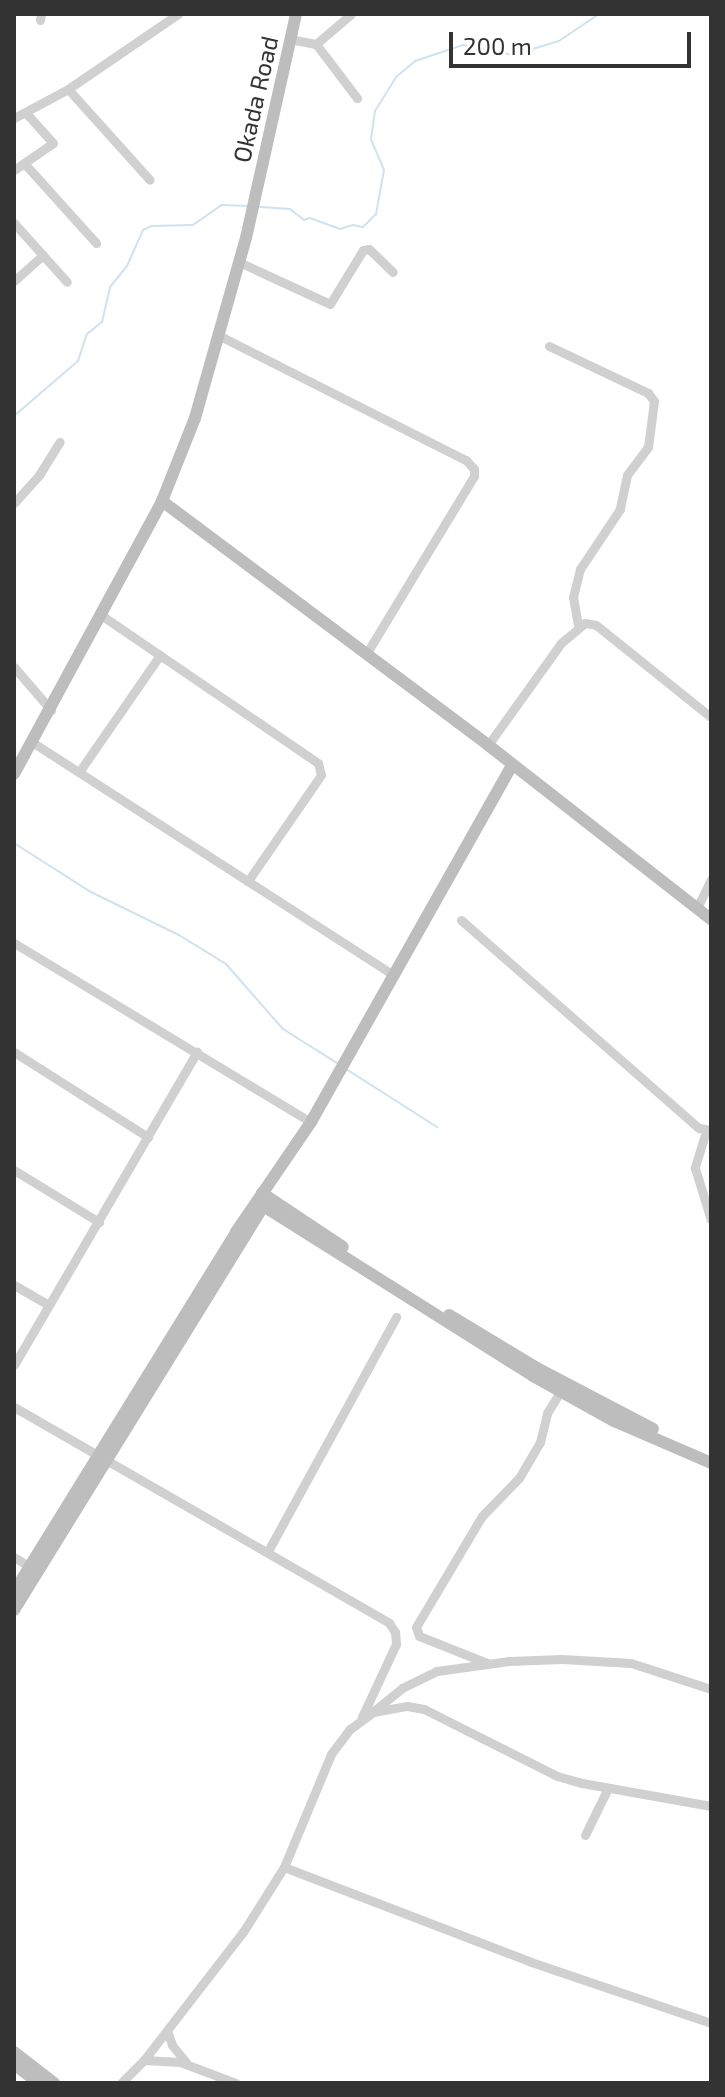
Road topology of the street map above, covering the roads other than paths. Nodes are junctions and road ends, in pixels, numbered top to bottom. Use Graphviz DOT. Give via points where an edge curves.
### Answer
graph roads {
  1 [pos="178,14"];
  2 [pos="296,14"];
  3 [pos="351,14"];
  4 [pos="290,39"];
  5 [pos="316,44"];
  6 [pos="68,89"];
  7 [pos="357,98"];
  8 [pos="26,113"];
  9 [pos="14,118"];
  10 [pos="24,163"];
  11 [pos="14,170"];
  12 [pos="150,180"];
  13 [pos="14,223"];
  14 [pos="96,243"];
  15 [pos="43,255"];
  16 [pos="239,262"];
  17 [pos="393,272"];
  18 [pos="14,281"];
  19 [pos="67,282"];
  20 [pos="220,336"];
  21 [pos="549,346"];
  22 [pos="60,442"];
  23 [pos="162,501"];
  24 [pos="14,503"];
  25 [pos="101,615"];
  26 [pos="578,625"];
  27 [pos="366,654"];
  28 [pos="160,655"];
  29 [pos="14,667"];
  30 [pos="51,710"];
  31 [pos="711,717"];
  32 [pos="32,742"];
  33 [pos="488,745"];
  34 [pos="512,766"];
  35 [pos="79,772"];
  36 [pos="14,774"];
  37 [pos="711,879"];
  38 [pos="248,881"];
  39 [pos="697,908"];
  40 [pos="711,919"];
  41 [pos="461,920"];
  42 [pos="14,943"];
  43 [pos="394,975"];
  44 [pos="14,1052"];
  45 [pos="197,1052"];
  46 [pos="311,1122"];
  47 [pos="708,1130"];
  48 [pos="148,1137"];
  49 [pos="14,1170"];
  50 [pos="276,1179"];
  51 [pos="263,1200"];
  52 [pos="289,1216"];
  53 [pos="711,1220"];
  54 [pos="99,1222"];
  55 [pos="252,1225"];
  56 [pos="14,1285"];
  57 [pos="48,1305"];
  58 [pos="396,1317"];
  59 [pos="14,1365"];
  60 [pos="561,1391"];
  61 [pos="14,1407"];
  62 [pos="711,1455"];
  63 [pos="102,1458"];
  64 [pos="711,1463"];
  65 [pos="268,1551"];
  66 [pos="14,1557"];
  67 [pos="30,1567"];
  68 [pos="14,1592"];
  69 [pos="14,1610"];
  70 [pos="487,1663"];
  71 [pos="711,1689"];
  72 [pos="373,1712"];
  73 [pos="362,1717"];
  74 [pos="608,1788"];
  75 [pos="711,1806"];
  76 [pos="585,1835"];
  77 [pos="284,1867"];
  78 [pos="711,2023"];
  79 [pos="167,2031"];
  80 [pos="14,2052"];
  81 [pos="144,2060"];
  82 [pos="14,2064"];
  83 [pos="189,2064"];
  84 [pos="38,2083"];
  85 [pos="54,2083"];
  86 [pos="121,2083"];
  87 [pos="236,2083"];
  1 -- 6 [label="street"];
  2 -- 4 [label="street, Okada Road"];
  3 -- 5 [label="street"];
  4 -- 5 [label="street"];
  4 -- 16 [label="street, Okada Road"];
  5 -- 7 [label="street"];
  6 -- 8 [label="street"];
  6 -- 12 [label="street"];
  8 -- 9 [label="street"];
  8 -- 10 [label="street" via="53,143"];
  10 -- 11 [label="street"];
  10 -- 14 [label="street"];
  13 -- 15 [label="street"];
  15 -- 18 [label="street"];
  15 -- 19 [label="street"];
  16 -- 17 [label="street" via="330,304 366,248"];
  16 -- 20 [label="street, Okada Road"];
  20 -- 23 [label="street, Okada Road"];
  20 -- 27 [label="street" via="466,460 474,469"];
  21 -- 26 [label="street" via="648,393 654,401 648,447 627,475 620,509 580,569 573,597"];
  22 -- 24 [label="street"];
  23 -- 25 [label="street, Okada Road"];
  23 -- 27 [label="street"];
  25 -- 28 [label="street"];
  25 -- 30 [label="street, Okada Road"];
  26 -- 31 [label="street" via="596,625"];
  26 -- 33 [label="street"];
  27 -- 33 [label="street"];
  28 -- 35 [label="street"];
  28 -- 38 [label="street" via="313,758 321,769"];
  29 -- 30 [label="street"];
  30 -- 32 [label="street, Okada Road"];
  32 -- 35 [label="street"];
  32 -- 36 [label="street, Okada Road"];
  33 -- 34 [label="street"];
  34 -- 39 [label="street"];
  34 -- 43 [label="street"];
  35 -- 38 [label="street"];
  37 -- 39 [label="street"];
  38 -- 43 [label="street"];
  39 -- 40 [label="street"];
  41 -- 47 [label="street"];
  42 -- 45 [label="street"];
  43 -- 46 [label="street"];
  44 -- 48 [label="street"];
  45 -- 46 [label="street"];
  45 -- 48 [label="street"];
  46 -- 50 [label="street"];
  47 -- 53 [label="street" via="694,1163"];
  48 -- 54 [label="street"];
  49 -- 54 [label="street"];
  50 -- 51 [label="street"];
  50 -- 52 [label="street" via="277,1195"];
  51 -- 52 [label="street"];
  51 -- 55 [label="street"];
  51 -- 63 [label="street"];
  52 -- 55 [label="street"];
  52 -- 60 [label="street"];
  52 -- 62 [label="street" via="537,1368 618,1413"];
  54 -- 57 [label="street"];
  55 -- 63 [label="street"];
  56 -- 57 [label="street"];
  57 -- 59 [label="street"];
  58 -- 65 [label="street"];
  60 -- 64 [label="street" via="614,1421"];
  60 -- 70 [label="street" via="519,1478 475,1526 416,1627 419,1636"];
  61 -- 63 [label="street"];
  63 -- 65 [label="street"];
  63 -- 67 [label="street"];
  63 -- 69 [label="street"];
  65 -- 73 [label="street" via="393,1628 396,1644"];
  66 -- 67 [label="street"];
  67 -- 68 [label="street"];
  70 -- 71 [label="street" via="631,1663"];
  70 -- 72 [label="street" via="420,1678"];
  72 -- 73 [label="street"];
  72 -- 74 [label="street" via="424,1709 557,1776"];
  73 -- 77 [label="street" via="321,1772"];
  74 -- 75 [label="street"];
  74 -- 76 [label="street"];
  77 -- 78 [label="street" via="531,1962"];
  77 -- 79 [label="street" via="243,1932"];
  79 -- 81 [label="street"];
  79 -- 83 [label="street"];
  80 -- 85 [label="street"];
  81 -- 83 [label="street"];
  81 -- 86 [label="street"];
  82 -- 84 [label="street"];
  83 -- 87 [label="street"];
}
